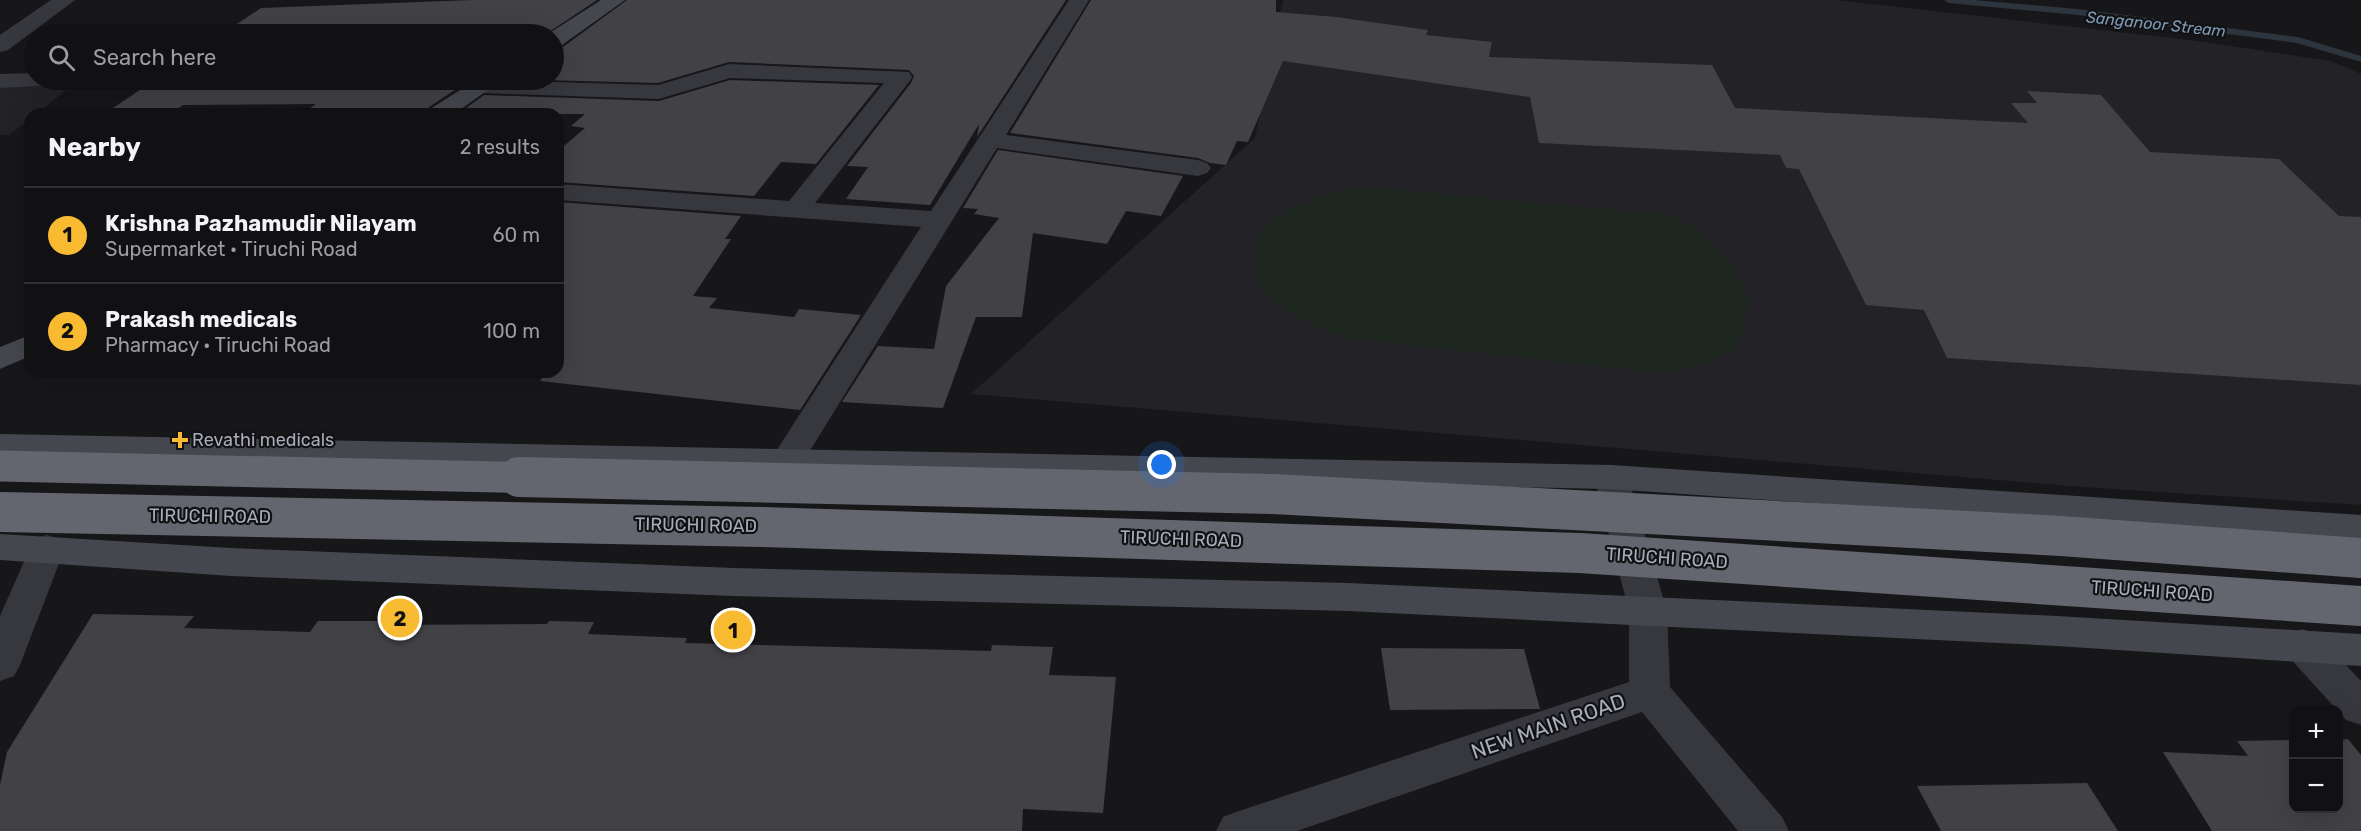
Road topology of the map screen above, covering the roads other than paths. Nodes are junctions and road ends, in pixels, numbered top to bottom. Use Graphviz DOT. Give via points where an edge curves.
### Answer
graph roads {
  1 [pos="65,0"];
  2 [pos="615,0"];
  3 [pos="1079,0"];
  4 [pos="30,24"];
  5 [pos="24,28"];
  6 [pos="564,33"];
  7 [pos="0,45"];
  8 [pos="24,80"];
  9 [pos="0,81"];
  10 [pos="564,87"];
  11 [pos="475,90"];
  12 [pos="447,108"];
  13 [pos="990,140"];
  14 [pos="1197,168"];
  15 [pos="564,192"];
  16 [pos="796,210"];
  17 [pos="938,220"];
  18 [pos="24,347"];
  19 [pos="0,359"];
  20 [pos="0,446"];
  21 [pos="786,462"];
  22 [pos="0,466"];
  23 [pos="1611,477"];
  24 [pos="0,512"];
  25 [pos="2361,528"];
  26 [pos="0,547"];
  27 [pos="47,548"];
  28 [pos="2361,558"];
  29 [pos="2361,606"];
  30 [pos="1648,611"];
  31 [pos="2302,645"];
  32 [pos="2361,650"];
  33 [pos="0,665"];
  34 [pos="1650,692"];
  35 [pos="2361,708"];
  36 [pos="1297,822"];
  37 [pos="1239,831"];
  38 [pos="1766,831"];
  1 -- 4 [label="street"];
  2 -- 6 [label="street"];
  3 -- 13 [label="street"];
  5 -- 7 [label="street"];
  8 -- 9 [label="street"];
  10 -- 16 [label="street" via="659,92 729,71 901,77"];
  11 -- 12 [label="street"];
  13 -- 14 [label="street"];
  13 -- 17 [label="street"];
  15 -- 16 [label="street"];
  16 -- 17 [label="street"];
  17 -- 21 [label="street"];
  18 -- 19 [label="street"];
  20 -- 21 [label="street"];
  21 -- 23 [label="street"];
  22 -- 28 [label="highway, bridge" via="1285,495 2061,536"];
  23 -- 25 [label="street"];
  23 -- 30 [label="street, NEW MAIN ROAD"];
  24 -- 29 [label="highway, TIRUCHI ROAD, bridge" via="775,527 1580,553"];
  26 -- 27 [label="street"];
  27 -- 30 [label="street" via="231,562 710,581 1348,597"];
  27 -- 33 [label="street"];
  30 -- 31 [label="street"];
  30 -- 34 [label="street, NEW MAIN ROAD"];
  31 -- 32 [label="street"];
  31 -- 35 [label="street"];
  34 -- 36 [label="street, NEW MAIN ROAD"];
  34 -- 38 [label="street"];
  36 -- 37 [label="street, NEW MAIN ROAD"];
}
